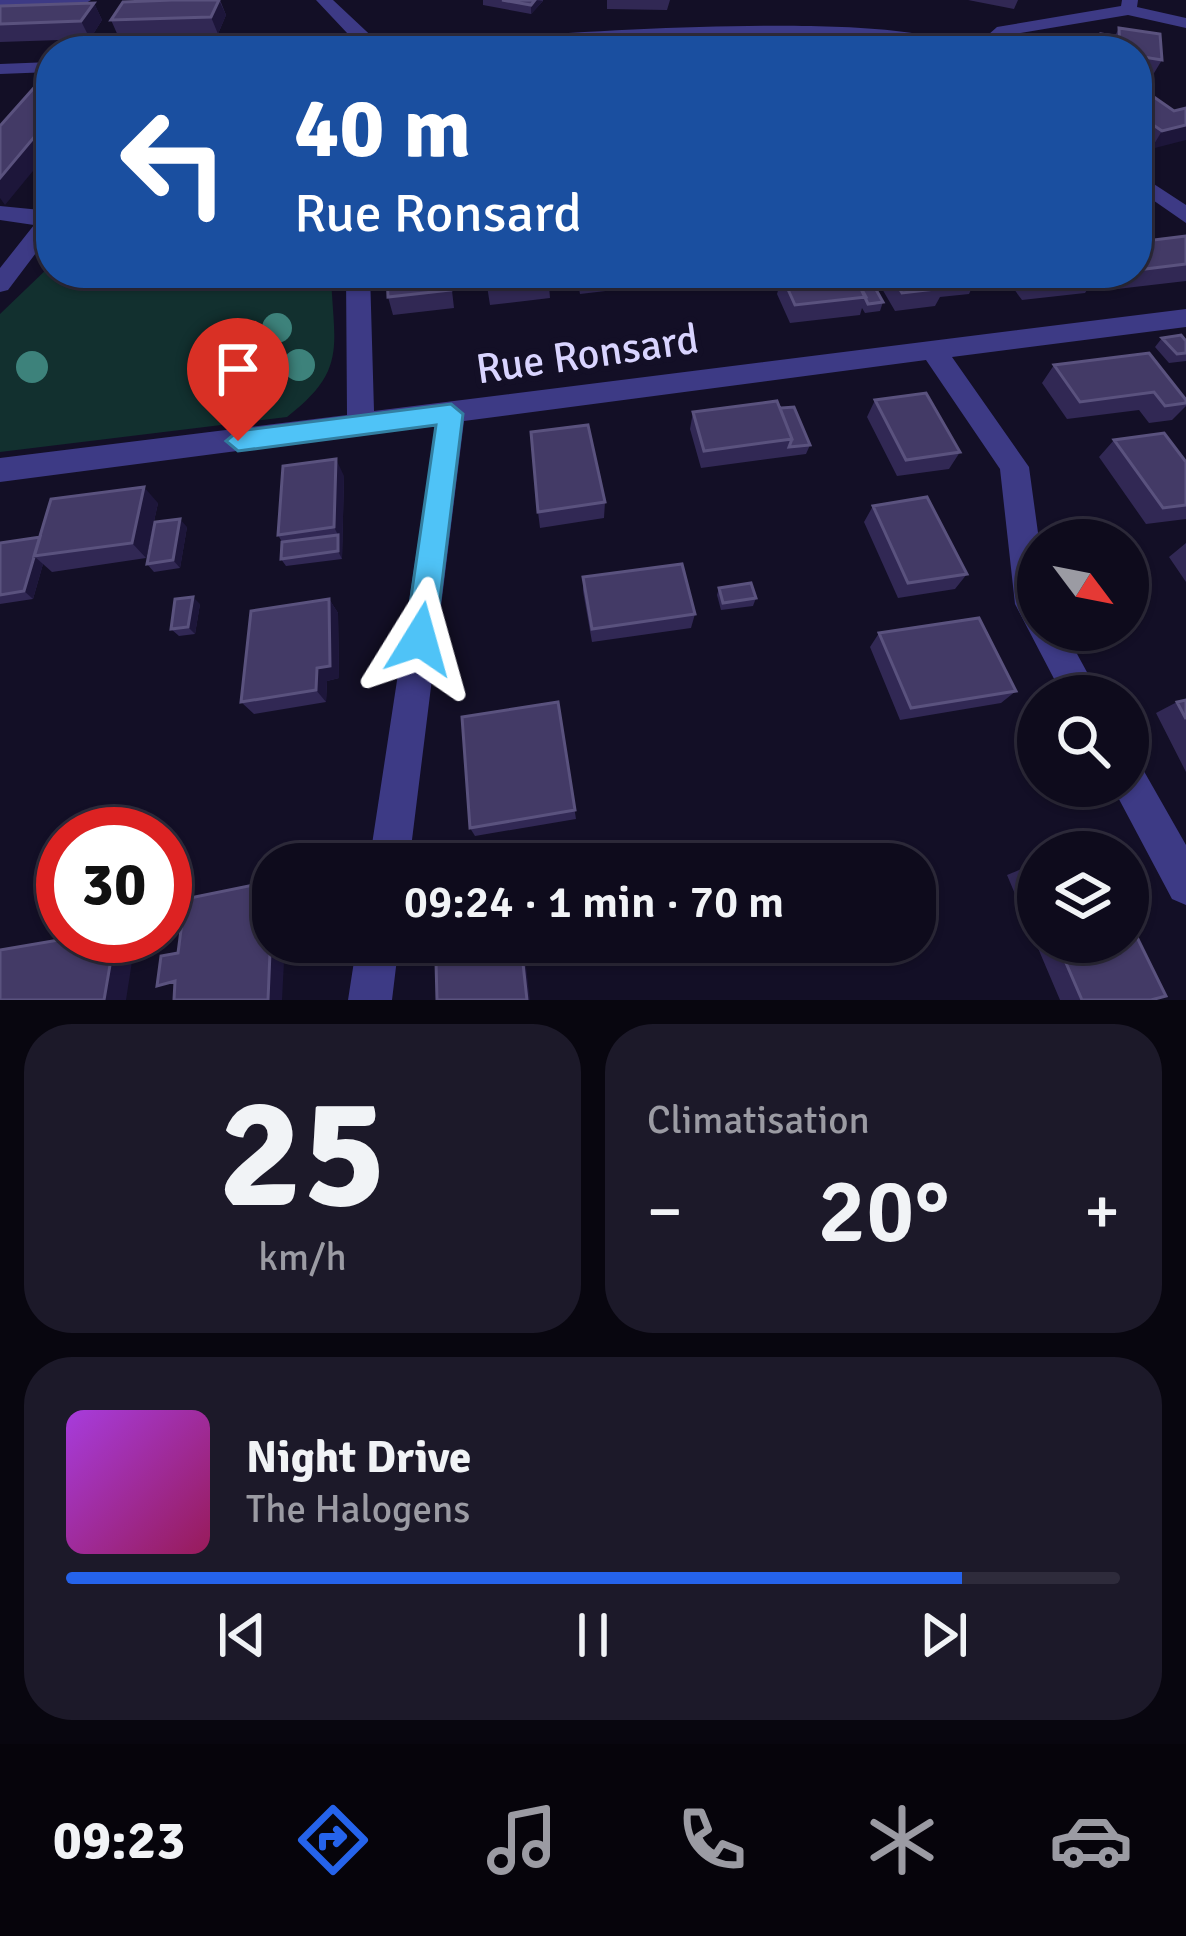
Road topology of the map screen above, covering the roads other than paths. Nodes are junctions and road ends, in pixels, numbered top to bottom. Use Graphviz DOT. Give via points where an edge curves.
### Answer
graph roads {
  1 [pos="83,0"];
  2 [pos="324,0"];
  3 [pos="0,2"];
  4 [pos="1129,5"];
  5 [pos="1186,23"];
  6 [pos="800,30"];
  7 [pos="360,36"];
  8 [pos="679,36"];
  9 [pos="801,36"];
  10 [pos="905,36"];
  11 [pos="997,36"];
  12 [pos="36,68"];
  13 [pos="0,69"];
  14 [pos="1152,190"];
  15 [pos="0,213"];
  16 [pos="1186,216"];
  17 [pos="36,218"];
  18 [pos="36,238"];
  19 [pos="0,284"];
  20 [pos="358,288"];
  21 [pos="1186,318"];
  22 [pos="932,349"];
  23 [pos="451,414"];
  24 [pos="361,426"];
  25 [pos="0,470"];
  26 [pos="1020,519"];
  27 [pos="1143,807"];
  28 [pos="392,843"];
  29 [pos="1186,885"];
  30 [pos="375,963"];
  31 [pos="370,1000"];
  1 -- 3 [label="street"];
  2 -- 7 [label="street"];
  4 -- 5 [label="street"];
  4 -- 11 [label="street"];
  6 -- 8 [label="street"];
  6 -- 9 [label="street"];
  6 -- 10 [label="street"];
  12 -- 13 [label="street"];
  14 -- 16 [label="street"];
  15 -- 17 [label="street"];
  18 -- 19 [label="street"];
  20 -- 24 [label="street"];
  21 -- 22 [label="street, Rue Ronsard"];
  22 -- 23 [label="street, Rue Ronsard"];
  22 -- 26 [label="street" via="1014,467"];
  23 -- 24 [label="street, Rue Ronsard"];
  23 -- 28 [label="street"];
  24 -- 25 [label="street, Rue Ronsard"];
  27 -- 29 [label="street"];
  30 -- 31 [label="street"];
}
